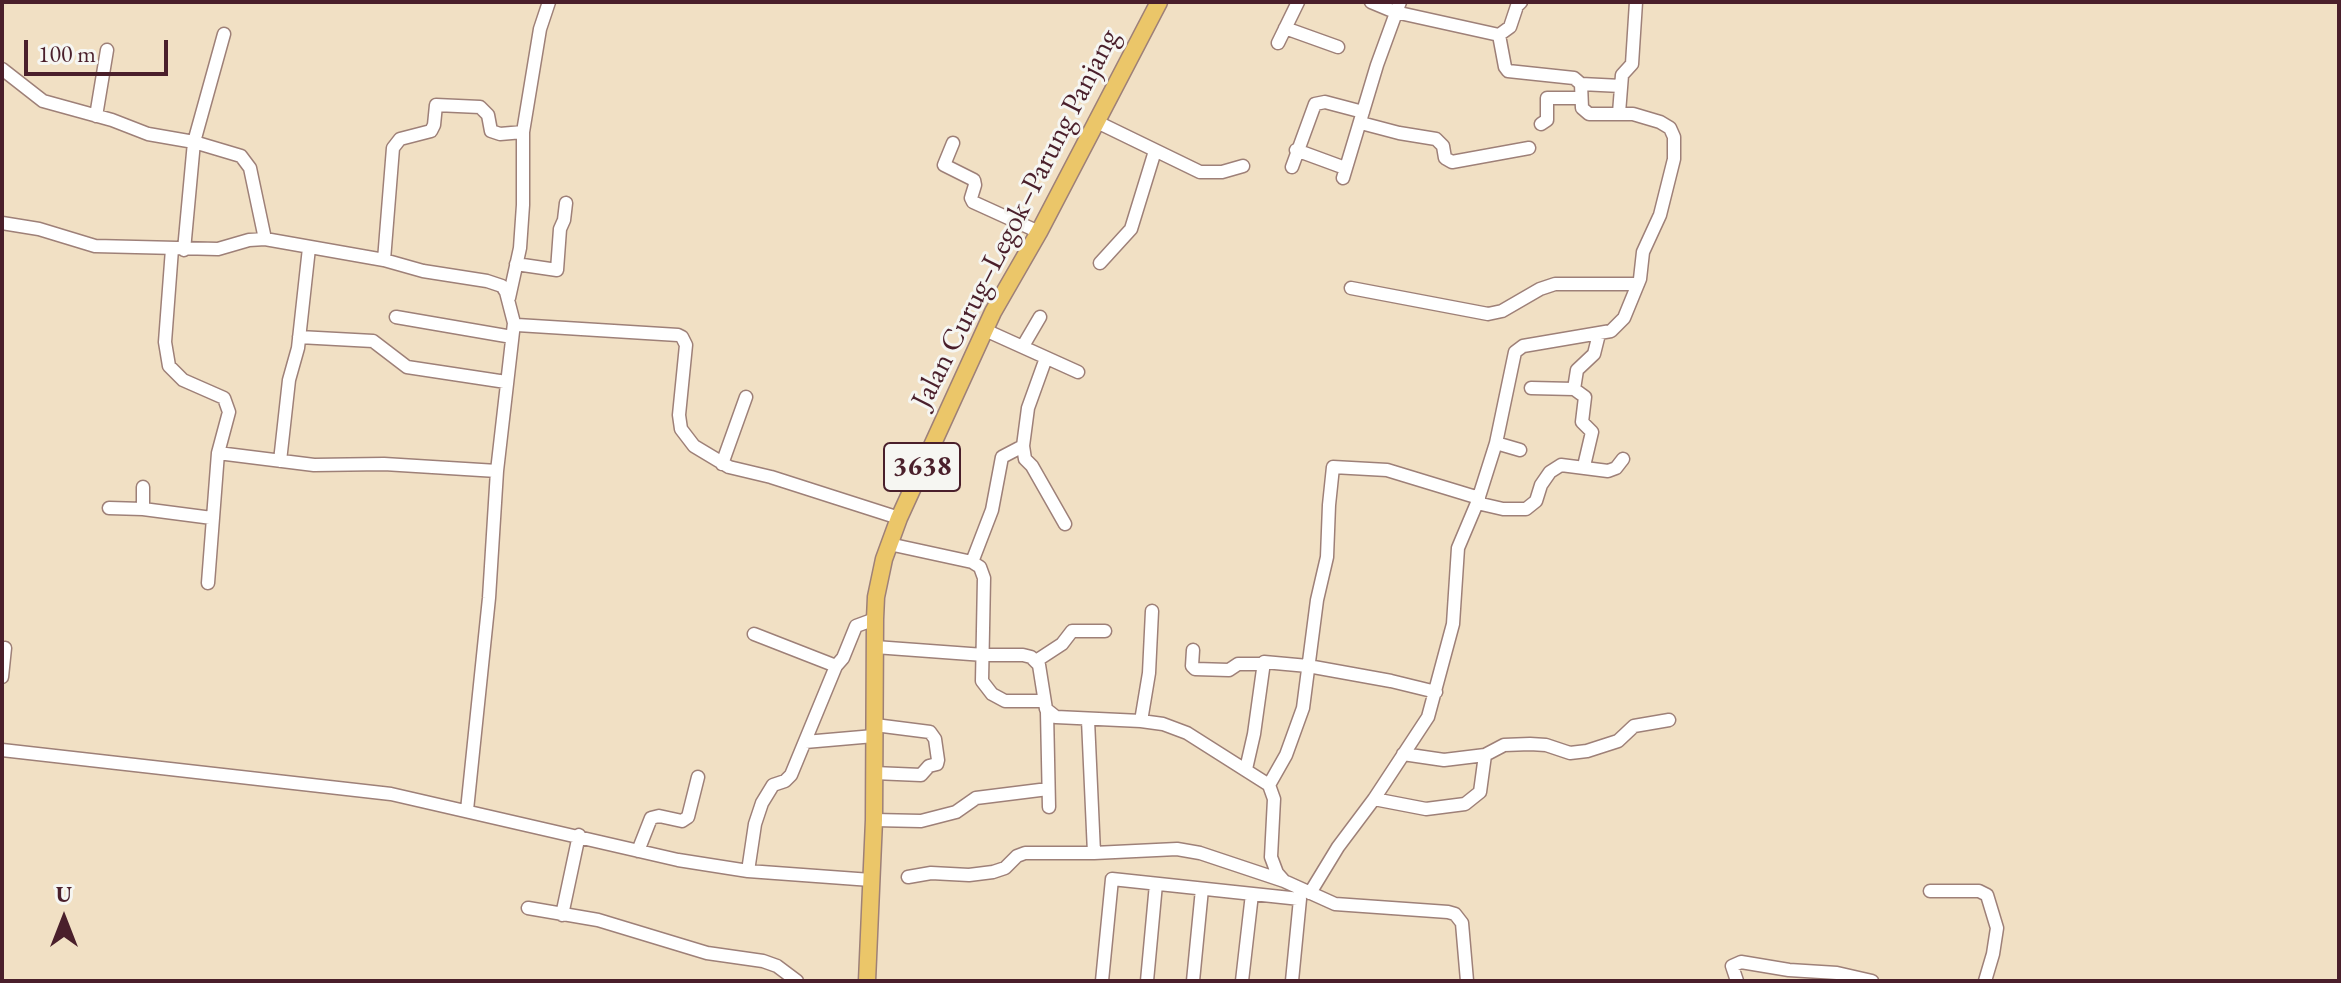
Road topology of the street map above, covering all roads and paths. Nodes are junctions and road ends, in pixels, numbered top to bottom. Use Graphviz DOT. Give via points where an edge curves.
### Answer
graph roads {
  1 [pos="549,2"];
  2 [pos="1159,2"];
  3 [pos="1298,2"];
  4 [pos="1371,2"];
  5 [pos="1521,2"];
  6 [pos="1636,2"];
  7 [pos="1398,7"];
  8 [pos="1285,28"];
  9 [pos="224,34"];
  10 [pos="1499,35"];
  11 [pos="1278,43"];
  12 [pos="1338,47"];
  13 [pos="107,50"];
  14 [pos="2,69"];
  15 [pos="1581,84"];
  16 [pos="1621,86"];
  17 [pos="1581,98"];
  18 [pos="1619,113"];
  19 [pos="96,116"];
  20 [pos="1362,118"];
  21 [pos="1095,121"];
  22 [pos="1541,124"];
  23 [pos="523,132"];
  24 [pos="194,142"];
  25 [pos="953,143"];
  26 [pos="1529,148"];
  27 [pos="1296,150"];
  28 [pos="1155,151"];
  29 [pos="1243,166"];
  30 [pos="1292,167"];
  31 [pos="566,203"];
  32 [pos="2,223"];
  33 [pos="1039,232"];
  34 [pos="265,239"];
  35 [pos="309,248"];
  36 [pos="178,249"];
  37 [pos="384,260"];
  38 [pos="1100,263"];
  39 [pos="516,264"];
  40 [pos="1638,284"];
  41 [pos="1351,288"];
  42 [pos="509,298"];
  43 [pos="396,317"];
  44 [pos="1040,317"];
  45 [pos="514,323"];
  46 [pos="985,330"];
  47 [pos="1599,334"];
  48 [pos="299,337"];
  49 [pos="512,337"];
  50 [pos="1023,346"];
  51 [pos="1046,358"];
  52 [pos="1078,372"];
  53 [pos="506,382"];
  54 [pos="1531,388"];
  55 [pos="1574,389"];
  56 [pos="746,397"];
  57 [pos="1496,443"];
  58 [pos="1023,446"];
  59 [pos="1520,450"];
  60 [pos="218,453"];
  61 [pos="1623,459"];
  62 [pos="280,461"];
  63 [pos="722,464"];
  64 [pos="1584,466"];
  65 [pos="497,471"];
  66 [pos="143,487"];
  67 [pos="1478,500"];
  68 [pos="109,508"];
  69 [pos="143,509"];
  70 [pos="212,518"];
  71 [pos="899,518"];
  72 [pos="1065,524"];
  73 [pos="889,544"];
  74 [pos="972,562"];
  75 [pos="208,583"];
  76 [pos="1152,611"];
  77 [pos="875,619"];
  78 [pos="1105,631"];
  79 [pos="754,634"];
  80 [pos="875,647"];
  81 [pos="5,648"];
  82 [pos="1193,650"];
  83 [pos="984,655"];
  84 [pos="1036,661"];
  85 [pos="1262,664"];
  86 [pos="836,666"];
  87 [pos="1308,666"];
  88 [pos="2,677"];
  89 [pos="1436,692"];
  90 [pos="1046,706"];
  91 [pos="1088,720"];
  92 [pos="1669,720"];
  93 [pos="1141,721"];
  94 [pos="874,731"];
  95 [pos="805,742"];
  96 [pos="2,750"];
  97 [pos="1403,754"];
  98 [pos="1485,755"];
  99 [pos="1246,769"];
  100 [pos="874,773"];
  101 [pos="698,777"];
  102 [pos="1269,785"];
  103 [pos="1048,789"];
  104 [pos="1374,799"];
  105 [pos="1049,807"];
  106 [pos="467,810"];
  107 [pos="874,820"];
  108 [pos="579,835"];
  109 [pos="638,851"];
  110 [pos="1094,853"];
  111 [pos="748,871"];
  112 [pos="908,877"];
  113 [pos="871,880"];
  114 [pos="1284,881"];
  115 [pos="1156,884"];
  116 [pos="1202,889"];
  117 [pos="1930,891"];
  118 [pos="1310,893"];
  119 [pos="1252,894"];
  120 [pos="528,908"];
  121 [pos="562,915"];
  122 [pos="777,966"];
  123 [pos="775,981"];
  124 [pos="797,981"];
  125 [pos="867,981"];
  126 [pos="1102,981"];
  127 [pos="1147,981"];
  128 [pos="1193,981"];
  129 [pos="1242,981"];
  130 [pos="1292,981"];
  131 [pos="1467,981"];
  132 [pos="1737,981"];
  133 [pos="1872,981"];
  134 [pos="1985,981"];
  1 -- 23 [label="street"];
  2 -- 21 [label="main road, Jalan Curug–Legok–Parung Panjang / 3638"];
  3 -- 8 [label="street"];
  4 -- 7 [label="street"];
  5 -- 10 [label="street" via="1510,27"];
  6 -- 16 [label="street" via="1632,64 1622,75"];
  7 -- 10 [label="street"];
  7 -- 20 [label="street"];
  8 -- 11 [label="street"];
  8 -- 12 [label="street"];
  9 -- 24 [label="street"];
  10 -- 15 [label="street" via="1508,71 1574,78"];
  13 -- 19 [label="street"];
  14 -- 19 [label="street" via="43,101"];
  15 -- 16 [label="street"];
  15 -- 17 [label="street"];
  16 -- 18 [label="street"];
  17 -- 18 [label="street" via="1589,114"];
  17 -- 22 [label="street" via="1547,98 1547,120"];
  18 -- 40 [label="street" via="1660,122 1674,137 1674,159 1660,215 1643,252"];
  19 -- 24 [label="street" via="148,134"];
  20 -- 26 [label="street" via="1399,133 1436,139 1452,162"];
  20 -- 27 [label="street" via="1318,103"];
  20 -- 27 [label="street" via="1344,173"];
  21 -- 28 [label="street"];
  21 -- 33 [label="main road, Jalan Curug–Legok–Parung Panjang / 3638"];
  23 -- 37 [label="street" via="491,131 480,107 436,105 431,131 400,139 393,148"];
  23 -- 39 [label="street"];
  24 -- 34 [label="street" via="245,159"];
  24 -- 36 [label="street"];
  25 -- 33 [label="street" via="944,165 974,180 973,202"];
  27 -- 30 [label="street"];
  28 -- 29 [label="street" via="1200,172"];
  28 -- 38 [label="street" via="1131,229"];
  31 -- 39 [label="street" via="557,270"];
  32 -- 36 [label="street" via="95,246"];
  33 -- 46 [label="main road, Jalan Curug–Legok–Parung Panjang / 3638"];
  34 -- 35 [label="street"];
  34 -- 36 [label="street" via="218,249"];
  35 -- 37 [label="street"];
  35 -- 48 [label="street"];
  36 -- 60 [label="street" via="166,354 172,371 183,380 224,398 229,412"];
  37 -- 42 [label="street" via="487,281 502,286"];
  39 -- 42 [label="street"];
  40 -- 41 [label="street" via="1555,284 1488,314"];
  40 -- 47 [label="street" via="1624,318"];
  42 -- 45 [label="street"];
  43 -- 49 [label="street"];
  44 -- 50 [label="street"];
  45 -- 49 [label="street"];
  45 -- 63 [label="street" via="682,337 686,354 681,429 694,446"];
  46 -- 50 [label="street"];
  46 -- 71 [label="main road, Jalan Curug–Legok–Parung Panjang / 3638"];
  47 -- 55 [label="street" via="1592,358 1577,370"];
  47 -- 57 [label="street" via="1517,349"];
  48 -- 53 [label="street" via="373,341 407,367"];
  48 -- 62 [label="street"];
  49 -- 53 [label="street"];
  50 -- 51 [label="street"];
  51 -- 52 [label="street"];
  51 -- 58 [label="street" via="1028,408"];
  53 -- 65 [label="street"];
  54 -- 55 [label="street"];
  55 -- 64 [label="street" via="1585,397 1582,422 1593,435"];
  56 -- 63 [label="street"];
  57 -- 59 [label="street"];
  57 -- 67 [label="street"];
  58 -- 72 [label="street" via="1025,459"];
  58 -- 74 [label="street" via="1002,457 992,510"];
  60 -- 62 [label="street"];
  60 -- 70 [label="street"];
  61 -- 64 [label="street" via="1611,471"];
  62 -- 65 [label="street"];
  63 -- 71 [label="street"];
  64 -- 67 [label="street" via="1566,464 1550,472 1536,501 1526,509 1503,509"];
  65 -- 106 [label="street"];
  66 -- 69 [label="street"];
  67 -- 87 [label="street" via="1387,470 1333,467 1327,557"];
  67 -- 89 [label="street" via="1458,548 1455,616"];
  68 -- 69 [label="street"];
  69 -- 70 [label="street"];
  70 -- 75 [label="street"];
  71 -- 73 [label="main road, Jalan Curug–Legok–Parung Panjang / 3638"];
  73 -- 74 [label="street"];
  73 -- 77 [label="main road, Jalan Curug–Legok–Parung Panjang / 3638"];
  74 -- 83 [label="street" via="984,578"];
  76 -- 93 [label="street"];
  77 -- 80 [label="main road, Jalan Curug–Legok–Parung Panjang / 3638"];
  77 -- 86 [label="street" via="856,626"];
  78 -- 84 [label="street" via="1072,631"];
  79 -- 86 [label="street"];
  80 -- 83 [label="street"];
  80 -- 94 [label="main road, Jalan Curug–Legok–Parung Panjang / 3638"];
  81 -- 88 [label="street"];
  82 -- 85 [label="street" via="1195,669"];
  83 -- 84 [label="street" via="1023,655"];
  83 -- 90 [label="street" via="982,681 998,699"];
  84 -- 90 [label="street"];
  85 -- 87 [label="street"];
  85 -- 99 [label="street"];
  86 -- 95 [label="street"];
  87 -- 89 [label="street"];
  87 -- 102 [label="street" via="1300,719"];
  89 -- 97 [label="street" via="1428,717"];
  90 -- 91 [label="street" via="1056,717"];
  90 -- 103 [label="street"];
  91 -- 93 [label="street"];
  91 -- 110 [label="street"];
  92 -- 98 [label="street" via="1634,726 1618,741 1587,751 1504,745"];
  93 -- 99 [label="street" via="1187,733"];
  94 -- 95 [label="street"];
  94 -- 100 [label="main road, Jalan Curug–Legok–Parung Panjang / 3638"];
  94 -- 100 [label="street" via="930,732 938,760 921,775"];
  95 -- 111 [label="street" via="791,775 773,785 758,810"];
  96 -- 106 [label="street" via="342,786"];
  97 -- 98 [label="street" via="1444,760"];
  97 -- 104 [label="street"];
  98 -- 104 [label="street" via="1480,792 1465,804 1426,809"];
  99 -- 102 [label="street"];
  100 -- 107 [label="main road, Jalan Curug–Legok–Parung Panjang / 3638"];
  101 -- 109 [label="street" via="687,819 651,818"];
  102 -- 114 [label="street" via="1274,799 1271,857"];
  103 -- 105 [label="street"];
  103 -- 107 [label="street" via="970,799 956,812 921,821"];
  104 -- 118 [label="street"];
  106 -- 108 [label="street"];
  107 -- 113 [label="main road, Jalan Curug–Legok–Parung Panjang / 3638"];
  108 -- 109 [label="street"];
  108 -- 121 [label="street"];
  109 -- 111 [label="street"];
  110 -- 112 [label="street" via="1025,853 993,872"];
  110 -- 114 [label="street" via="1189,849"];
  111 -- 113 [label="street"];
  113 -- 125 [label="main road, Jalan Curug–Legok–Parung Panjang / 3638"];
  114 -- 118 [label="street"];
  115 -- 116 [label="street"];
  115 -- 126 [label="street" via="1112,879"];
  115 -- 127 [label="street"];
  116 -- 119 [label="street"];
  116 -- 128 [label="street"];
  117 -- 134 [label="street" via="1987,895 1997,928"];
  118 -- 131 [label="street" via="1350,907 1455,914 1462,923"];
  119 -- 129 [label="street"];
  119 -- 130 [label="street" via="1300,899"];
  120 -- 121 [label="street"];
  121 -- 122 [label="street"];
  122 -- 123 [label="street"];
  122 -- 124 [label="street"];
  132 -- 133 [label="street" via="1732,966 1741,962"];
}
